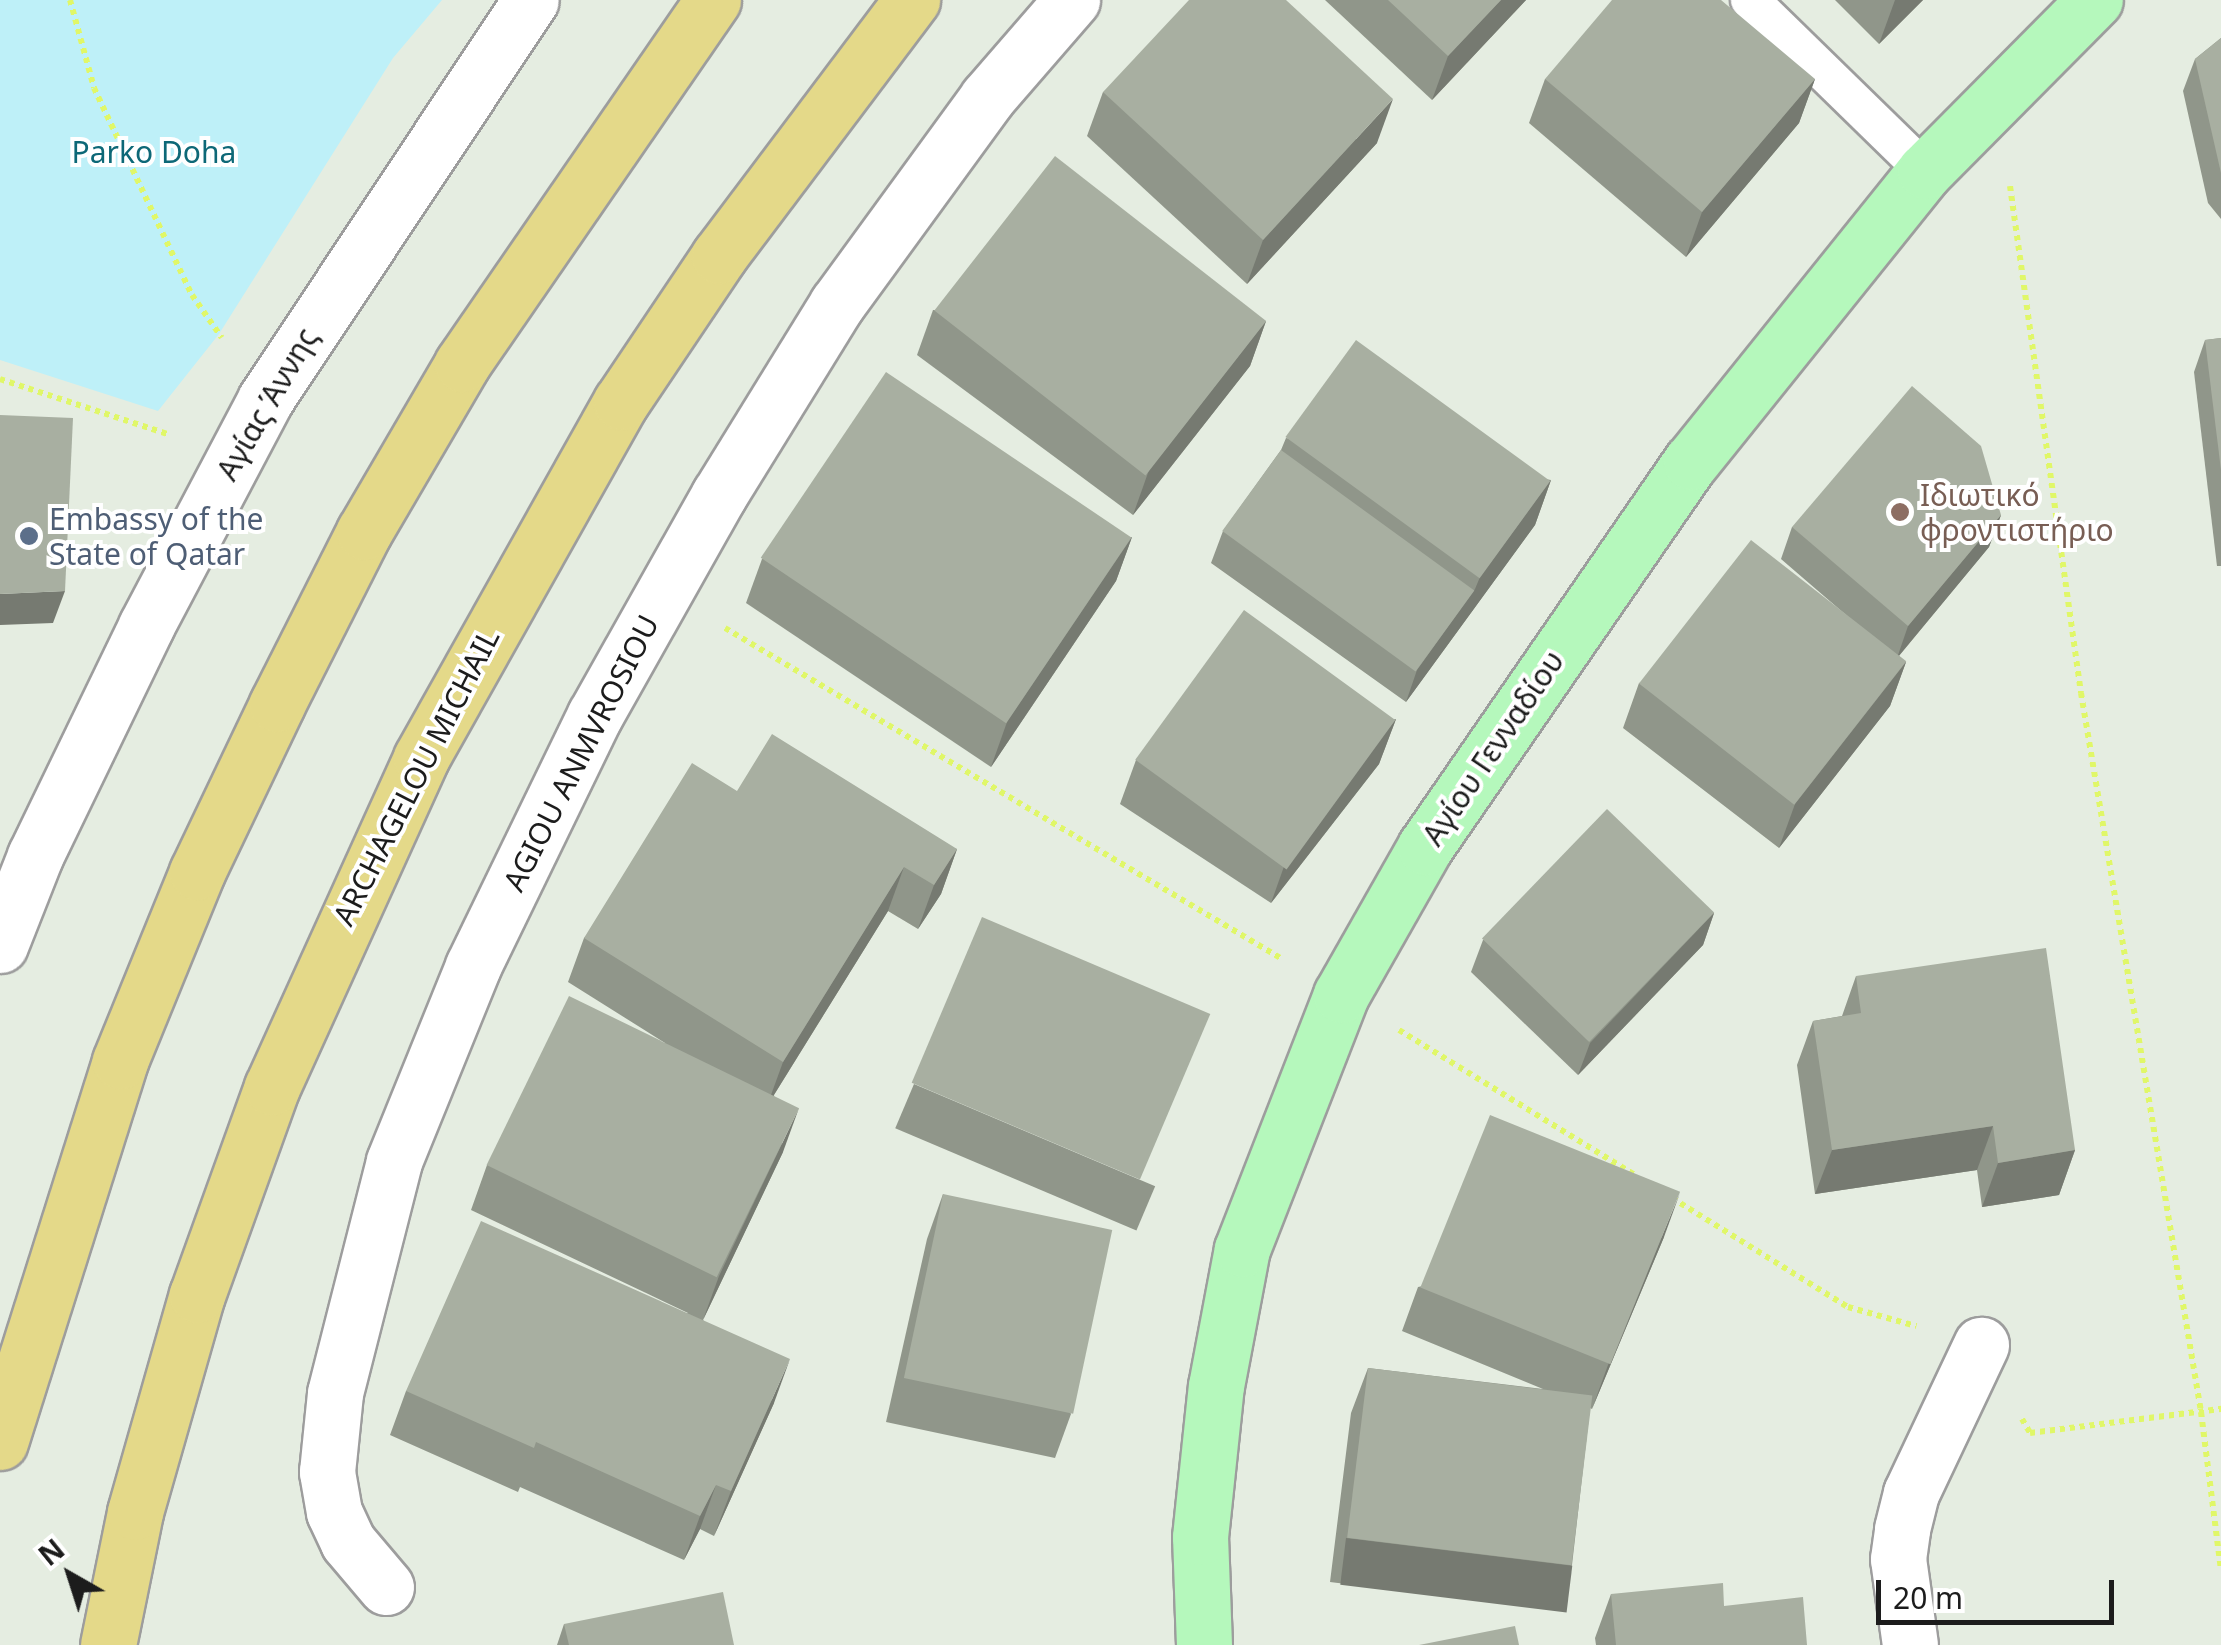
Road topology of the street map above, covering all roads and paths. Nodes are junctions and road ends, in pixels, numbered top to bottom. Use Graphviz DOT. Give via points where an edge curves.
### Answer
graph roads {
  1 [pos="70,0"];
  2 [pos="531,0"];
  3 [pos="713,0"];
  4 [pos="912,0"];
  5 [pos="1072,0"];
  6 [pos="1750,0"];
  7 [pos="2095,0"];
  8 [pos="1998,96"];
  9 [pos="1925,171"];
  10 [pos="0,379"];
  11 [pos="265,400"];
  12 [pos="235,456"];
  13 [pos="664,592"];
  14 [pos="0,944"];
  15 [pos="1341,994"];
  16 [pos="1645,1182"];
  17 [pos="1662,1192"];
  18 [pos="1980,1345"];
  19 [pos="2221,1409"];
  20 [pos="2201,1412"];
  21 [pos="2030,1434"];
  22 [pos="0,1442"];
  23 [pos="2221,1571"];
  24 [pos="386,1587"];
  25 [pos="108,1645"];
  26 [pos="1204,1645"];
  27 [pos="1910,1645"];
  1 -- 11 [label="path" via="94,88 192,295"];
  2 -- 11 [label="street, Αγίας Άννης"];
  3 -- 22 [label="highway" via="462,364 364,532 277,704 196,872 120,1061"];
  4 -- 25 [label="highway, ARCHAGELOU MICHAIL" via="741,226 620,402 421,758 272,1087 197,1295 135,1512"];
  5 -- 13 [label="street, AGIOU ANMVROSIOU" via="988,98 838,304"];
  6 -- 9 [label="lane"];
  7 -- 8 [label="street, Αγίου Γενναδίου"];
  8 -- 9 [label="street, Αγίου Γενναδίου"];
  8 -- 20 [label="path" via="2081,693"];
  9 -- 15 [label="street, Αγίου Γενναδίου" via="1691,462 1425,847"];
  10 -- 12 [label="path"];
  11 -- 12 [label="street, Αγίας Άννης"];
  12 -- 14 [label="street, Αγίας Άννης" via="137,643"];
  13 -- 15 [label="path"];
  13 -- 24 [label="street, AGIOU ANMVROSIOU" via="595,715 473,966 394,1161 363,1267 335,1393 327,1472 348,1542"];
  15 -- 16 [label="path"];
  15 -- 26 [label="street, Αγίου Γενναδίου" via="1242,1249 1216,1386 1200,1537"];
  17 -- 18 [label="path" via="1848,1307"];
  18 -- 27 [label="street" via="1911,1492 1902,1529 1898,1559"];
  19 -- 20 [label="path"];
  20 -- 21 [label="path"];
  20 -- 23 [label="path"];
}
